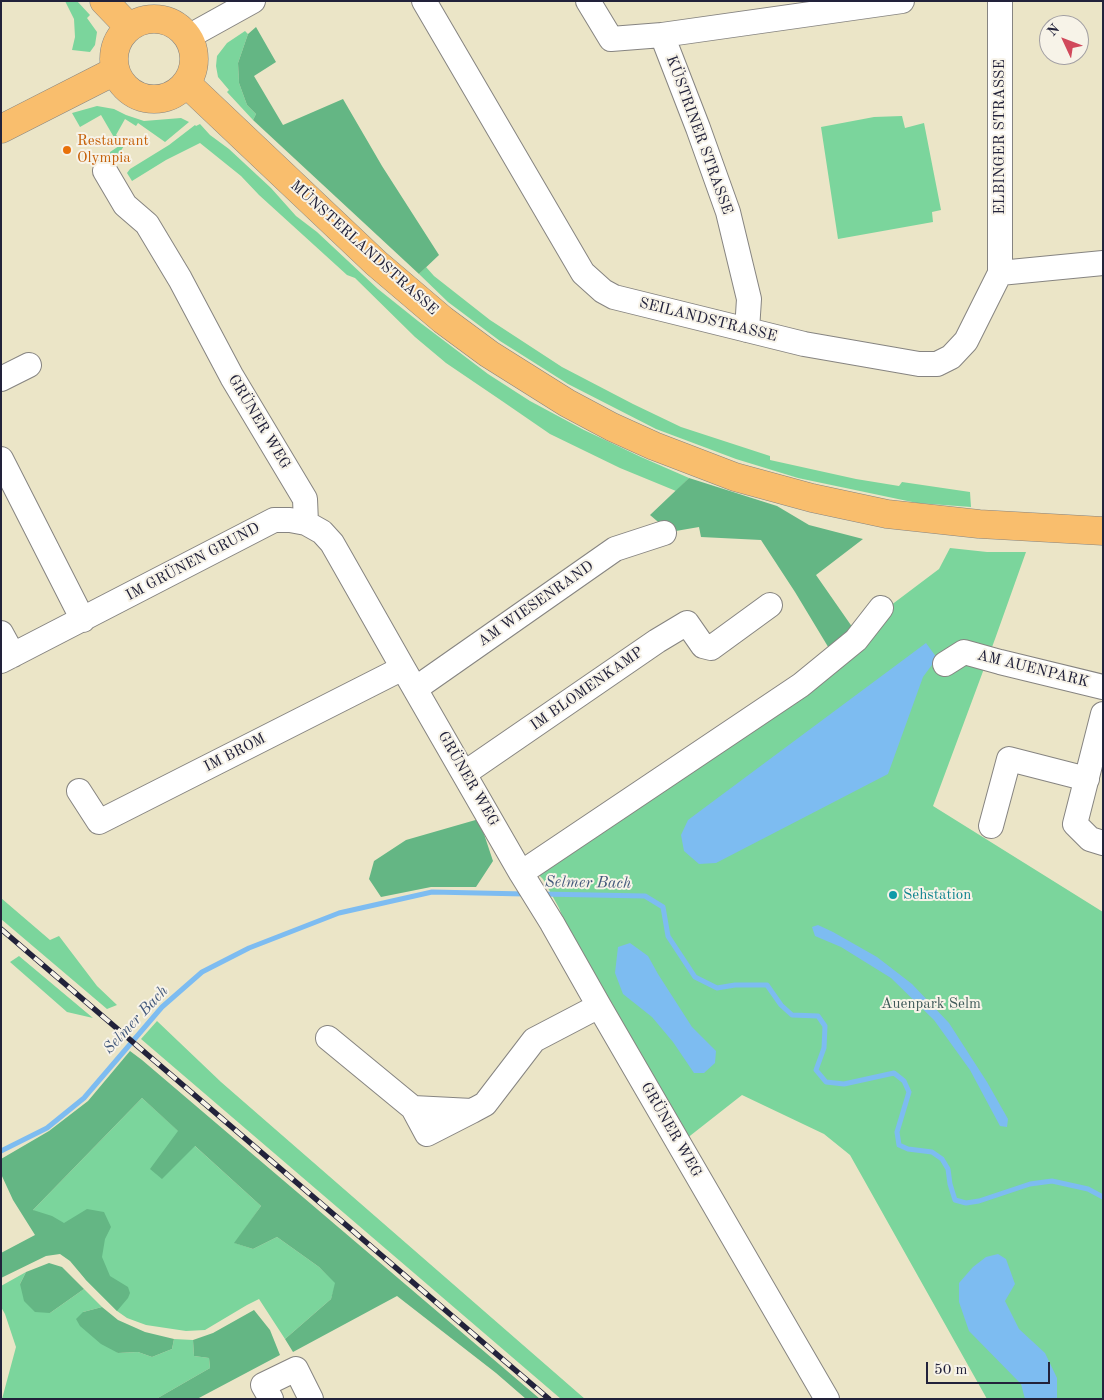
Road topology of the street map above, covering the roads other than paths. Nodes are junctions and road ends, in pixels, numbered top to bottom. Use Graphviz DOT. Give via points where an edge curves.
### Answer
graph roads {
  1 [pos="104,1"];
  2 [pos="253,1"];
  3 [pos="424,1"];
  4 [pos="588,1"];
  5 [pos="902,1"];
  6 [pos="1000,1"];
  7 [pos="129,27"];
  8 [pos="662,35"];
  9 [pos="188,37"];
  10 [pos="115,71"];
  11 [pos="186,83"];
  12 [pos="1,129"];
  13 [pos="105,171"];
  14 [pos="1103,263"];
  15 [pos="1000,273"];
  16 [pos="747,330"];
  17 [pos="29,365"];
  18 [pos="1,379"];
  19 [pos="1,459"];
  20 [pos="306,523"];
  21 [pos="1103,531"];
  22 [pos="664,533"];
  23 [pos="770,605"];
  24 [pos="881,608"];
  25 [pos="83,620"];
  26 [pos="1,633"];
  27 [pos="7,658"];
  28 [pos="954,658"];
  29 [pos="403,668"];
  30 [pos="1103,687"];
  31 [pos="415,689"];
  32 [pos="1103,714"];
  33 [pos="465,773"];
  34 [pos="1087,779"];
  35 [pos="79,791"];
  36 [pos="992,826"];
  37 [pos="1103,843"];
  38 [pos="523,876"];
  39 [pos="598,1006"];
  40 [pos="328,1038"];
  41 [pos="270,1399"];
  42 [pos="311,1399"];
  43 [pos="827,1399"];
  1 -- 7 [label="main road"];
  2 -- 9 [label="street"];
  3 -- 16 [label="street, SEILANDSTRASSE" via="583,273 614,298"];
  4 -- 8 [label="street" via="610,39"];
  5 -- 8 [label="street"];
  6 -- 15 [label="street, ELBINGER STRASSE"];
  7 -- 9 [label="main road" via="155,18 179,27"];
  7 -- 10 [label="main road" via="115,47"];
  8 -- 16 [label="street, KÜSTRINER STRASSE" via="728,212 749,299"];
  9 -- 11 [label="main road" via="194,62"];
  10 -- 11 [label="main road" via="125,87 152,99 170,95"];
  10 -- 12 [label="main road"];
  11 -- 21 [label="main road, MÜNSTERLANDSTRASSE" via="376,263 443,320 504,364 612,427 735,477 886,514 979,524"];
  13 -- 20 [label="street, GRÜNER WEG" via="125,205 146,224 180,279 305,500"];
  14 -- 15 [label="street"];
  15 -- 16 [label="street, SEILANDSTRASSE" via="966,341 951,357 937,364 918,364 804,344"];
  17 -- 18 [label="street"];
  19 -- 25 [label="street"];
  20 -- 25 [label="street, IM GRÜNEN GRUND" via="274,520"];
  20 -- 29 [label="street, GRÜNER WEG" via="322,532 332,543"];
  22 -- 31 [label="street, AM WIESENRAND" via="615,549"];
  23 -- 33 [label="street, IM BLOMENKAMP" via="711,648 703,646 687,623"];
  24 -- 38 [label="street" via="856,640 802,685"];
  25 -- 27 [label="street, IM GRÜNEN GRUND"];
  26 -- 27 [label="street"];
  28 -- 30 [label="street, AM AUENPARK" via="1000,662"];
  29 -- 31 [label="street, GRÜNER WEG"];
  29 -- 35 [label="street, IM BROM" via="98,822"];
  31 -- 33 [label="street, GRÜNER WEG"];
  32 -- 34 [label="street"];
  33 -- 38 [label="street, GRÜNER WEG"];
  34 -- 36 [label="street" via="1009,759"];
  34 -- 37 [label="street" via="1075,824 1090,839"];
  38 -- 39 [label="street, GRÜNER WEG"];
  39 -- 40 [label="street" via="534,1040 485,1104 472,1111 413,1108"];
  39 -- 43 [label="street, GRÜNER WEG"];
  41 -- 42 [label="street" via="264,1385 296,1369"];
}
